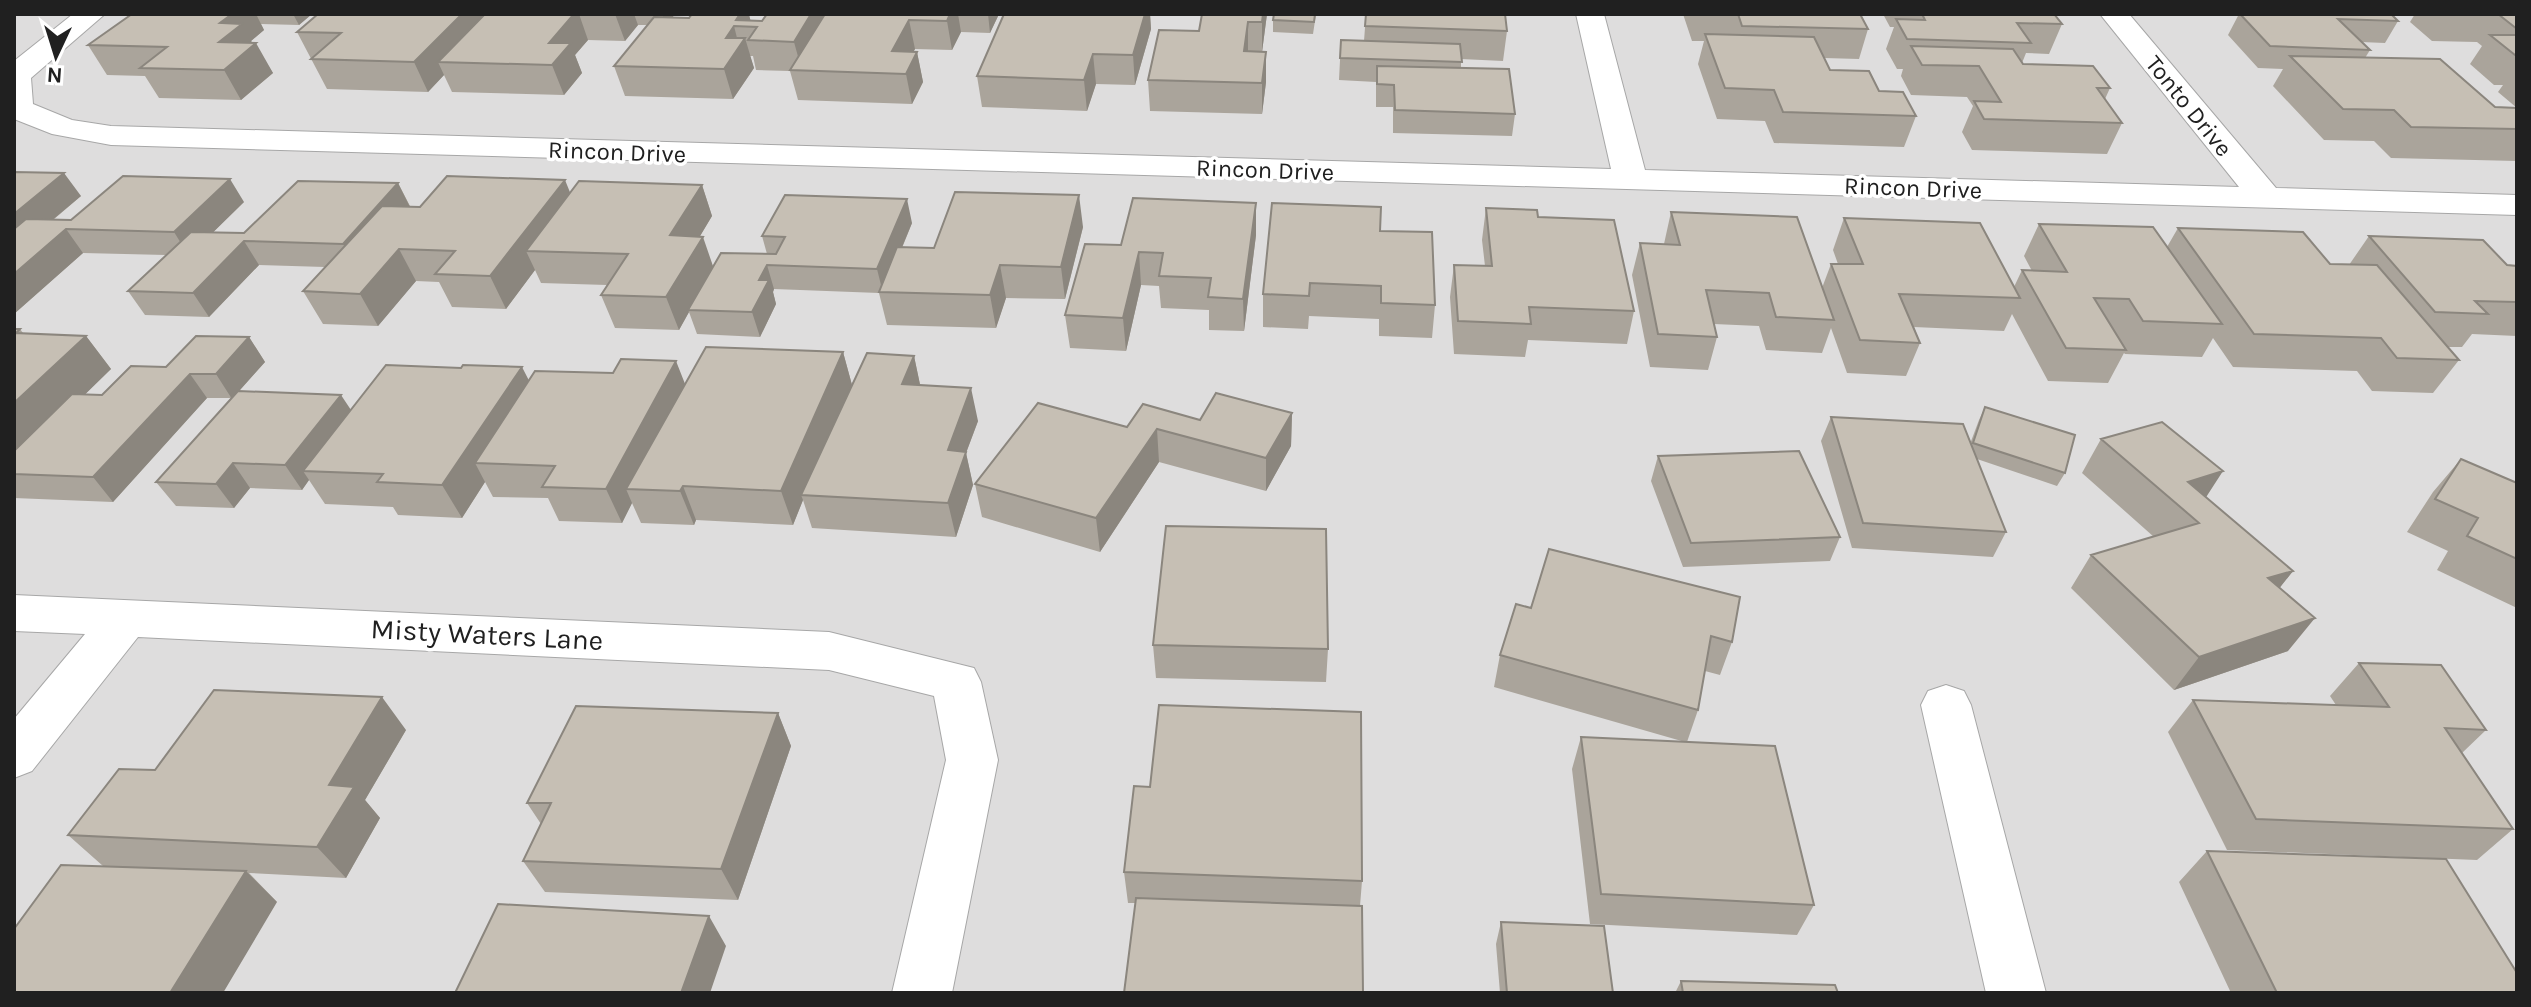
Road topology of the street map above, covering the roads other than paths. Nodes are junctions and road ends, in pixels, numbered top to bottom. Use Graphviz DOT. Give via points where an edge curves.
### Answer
graph roads {
  1 [pos="91,14"];
  2 [pos="1590,14"];
  3 [pos="2114,14"];
  4 [pos="1631,181"];
  5 [pos="2265,197"];
  6 [pos="2517,205"];
  7 [pos="14,613"];
  8 [pos="127,617"];
  9 [pos="1946,705"];
  10 [pos="14,756"];
  11 [pos="922,993"];
  12 [pos="2016,993"];
  1 -- 4 [label="street, Rincon Drive" via="16,77 18,108 50,125 86,134"];
  2 -- 4 [label="street"];
  3 -- 5 [label="street, Tonto Drive"];
  4 -- 5 [label="street, Rincon Drive"];
  5 -- 6 [label="street, Rincon Drive"];
  7 -- 8 [label="street, Misty Waters Lane"];
  8 -- 10 [label="street"];
  8 -- 11 [label="street, Misty Waters Lane" via="829,651 956,682 972,760"];
  9 -- 12 [label="street"];
}
